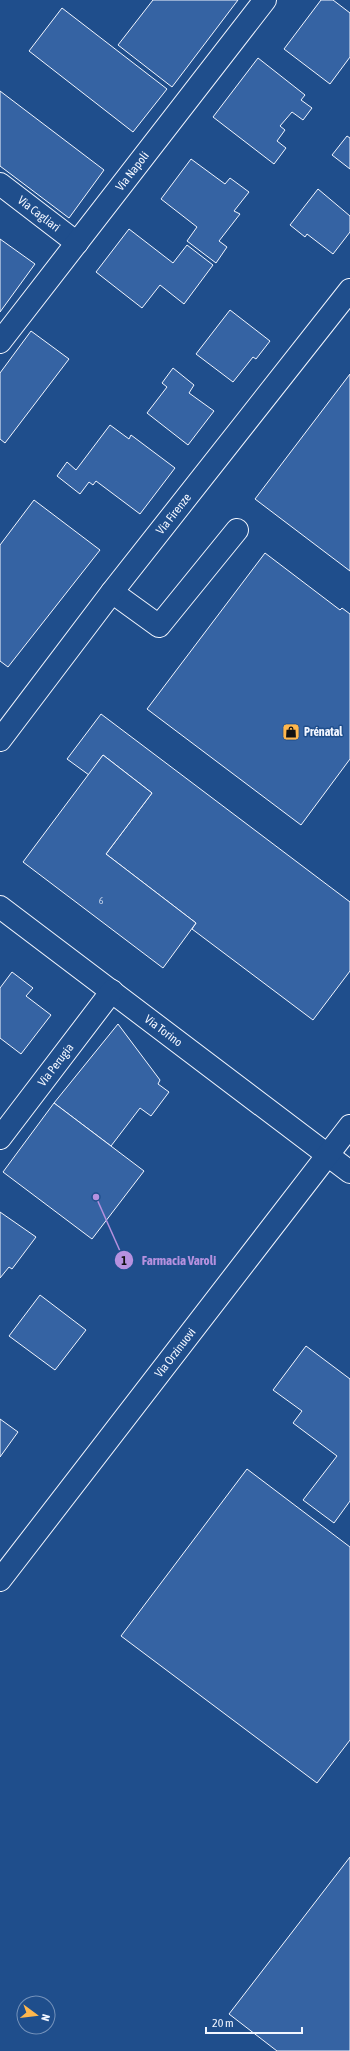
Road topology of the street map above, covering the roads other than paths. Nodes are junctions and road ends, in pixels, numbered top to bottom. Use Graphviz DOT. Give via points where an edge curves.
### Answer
graph roads {
  1 [pos="265,0"];
  2 [pos="0,184"];
  3 [pos="77,243"];
  4 [pos="350,290"];
  5 [pos="0,342"];
  6 [pos="236,530"];
  7 [pos="112,592"];
  8 [pos="0,740"];
  9 [pos="0,907"];
  10 [pos="112,991"];
  11 [pos="350,1126"];
  12 [pos="0,1138"];
  13 [pos="327,1156"];
  14 [pos="350,1172"];
  15 [pos="0,1580"];
  1 -- 3 [label="street, Via Napoli"];
  2 -- 3 [label="street, Via Cagliari"];
  3 -- 5 [label="street, Via Napoli"];
  4 -- 7 [label="street, Via Firenze"];
  6 -- 7 [label="street" via="159,626"];
  7 -- 8 [label="street, Via Firenze"];
  9 -- 10 [label="street, Via Torino"];
  10 -- 12 [label="street, Via Perugia"];
  10 -- 13 [label="street, Via Torino"];
  11 -- 13 [label="street, Via Orzinuovi"];
  13 -- 14 [label="street, Via Torino"];
  13 -- 15 [label="street, Via Orzinuovi"];
}
